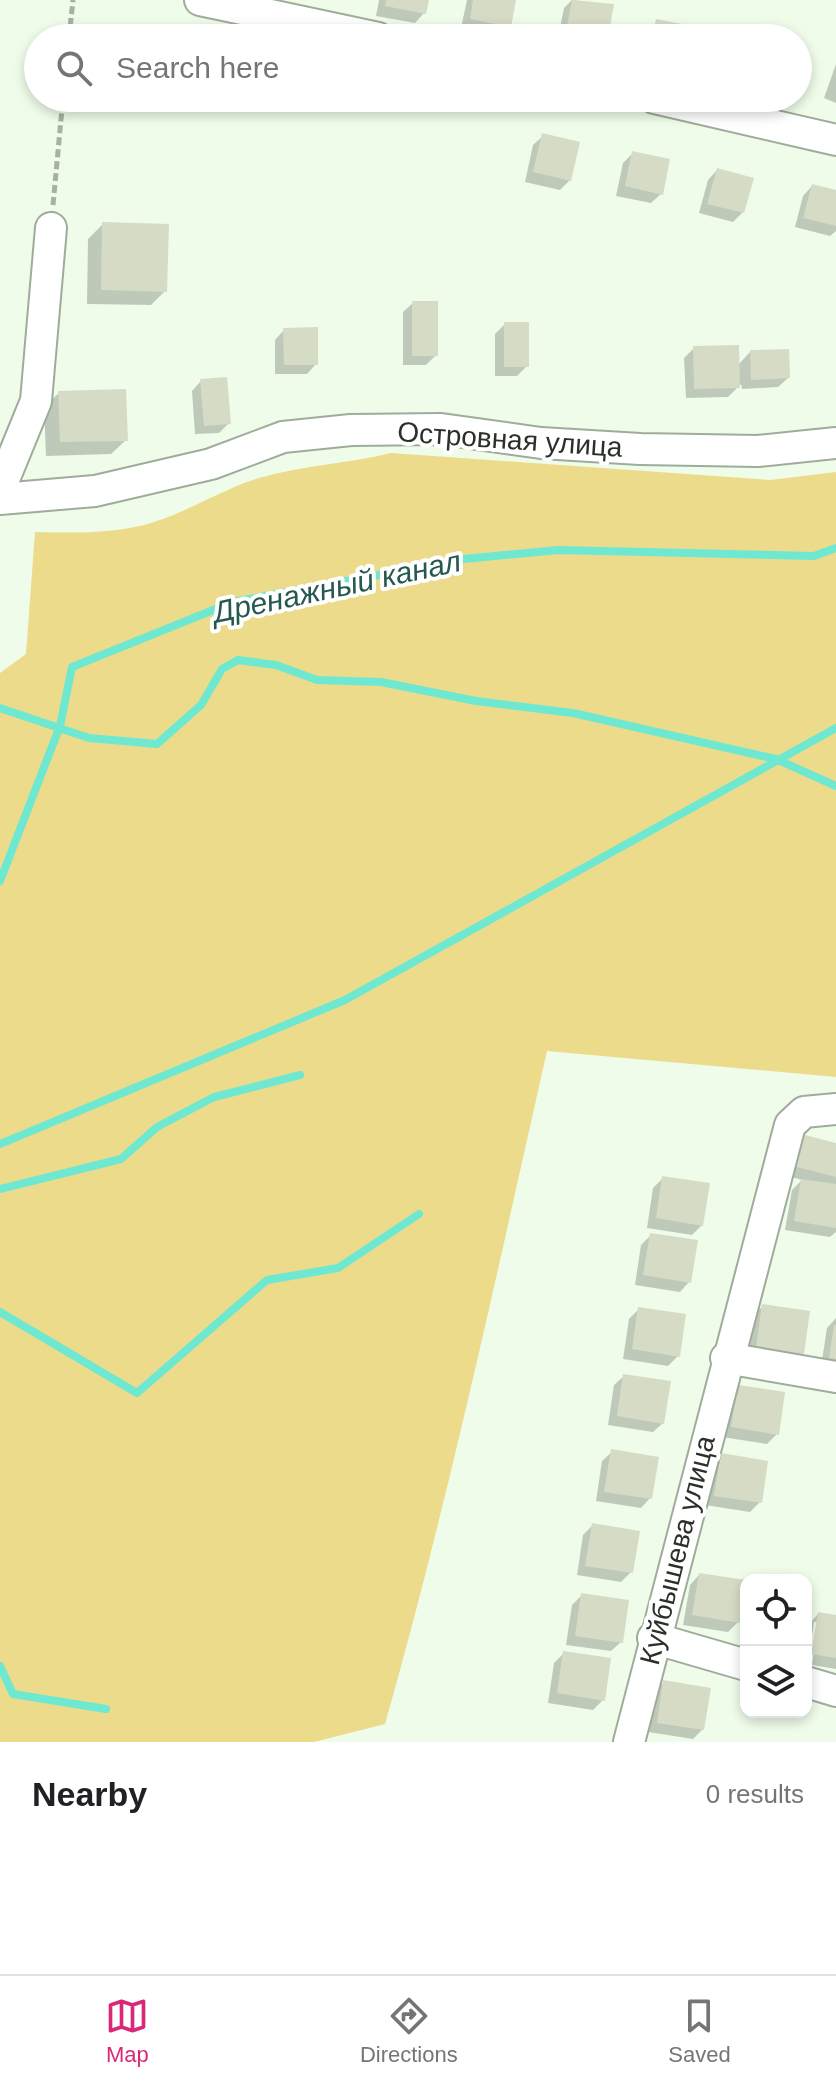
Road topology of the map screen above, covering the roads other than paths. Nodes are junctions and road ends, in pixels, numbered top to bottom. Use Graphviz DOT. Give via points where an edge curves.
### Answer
graph roads {
  1 [pos="200,0"];
  2 [pos="312,24"];
  3 [pos="715,112"];
  4 [pos="836,140"];
  5 [pos="51,228"];
  6 [pos="836,443"];
  7 [pos="0,489"];
  8 [pos="0,499"];
  9 [pos="836,1109"];
  10 [pos="726,1358"];
  11 [pos="836,1377"];
  12 [pos="653,1638"];
  13 [pos="740,1663"];
  14 [pos="812,1684"];
  15 [pos="836,1691"];
  16 [pos="629,1742"];
  1 -- 2 [label="street"];
  3 -- 4 [label="street"];
  5 -- 7 [label="street" via="36,401"];
  6 -- 8 [label="street, Островная улица" via="758,451 640,449 441,429 351,430 283,437 211,464 95,491"];
  9 -- 10 [label="street, Куйбышева улица" via="804,1112 790,1125"];
  10 -- 11 [label="street"];
  10 -- 12 [label="street, Куйбышева улица"];
  12 -- 13 [label="street"];
  12 -- 16 [label="street, Куйбышева улица"];
  14 -- 15 [label="street"];
}
